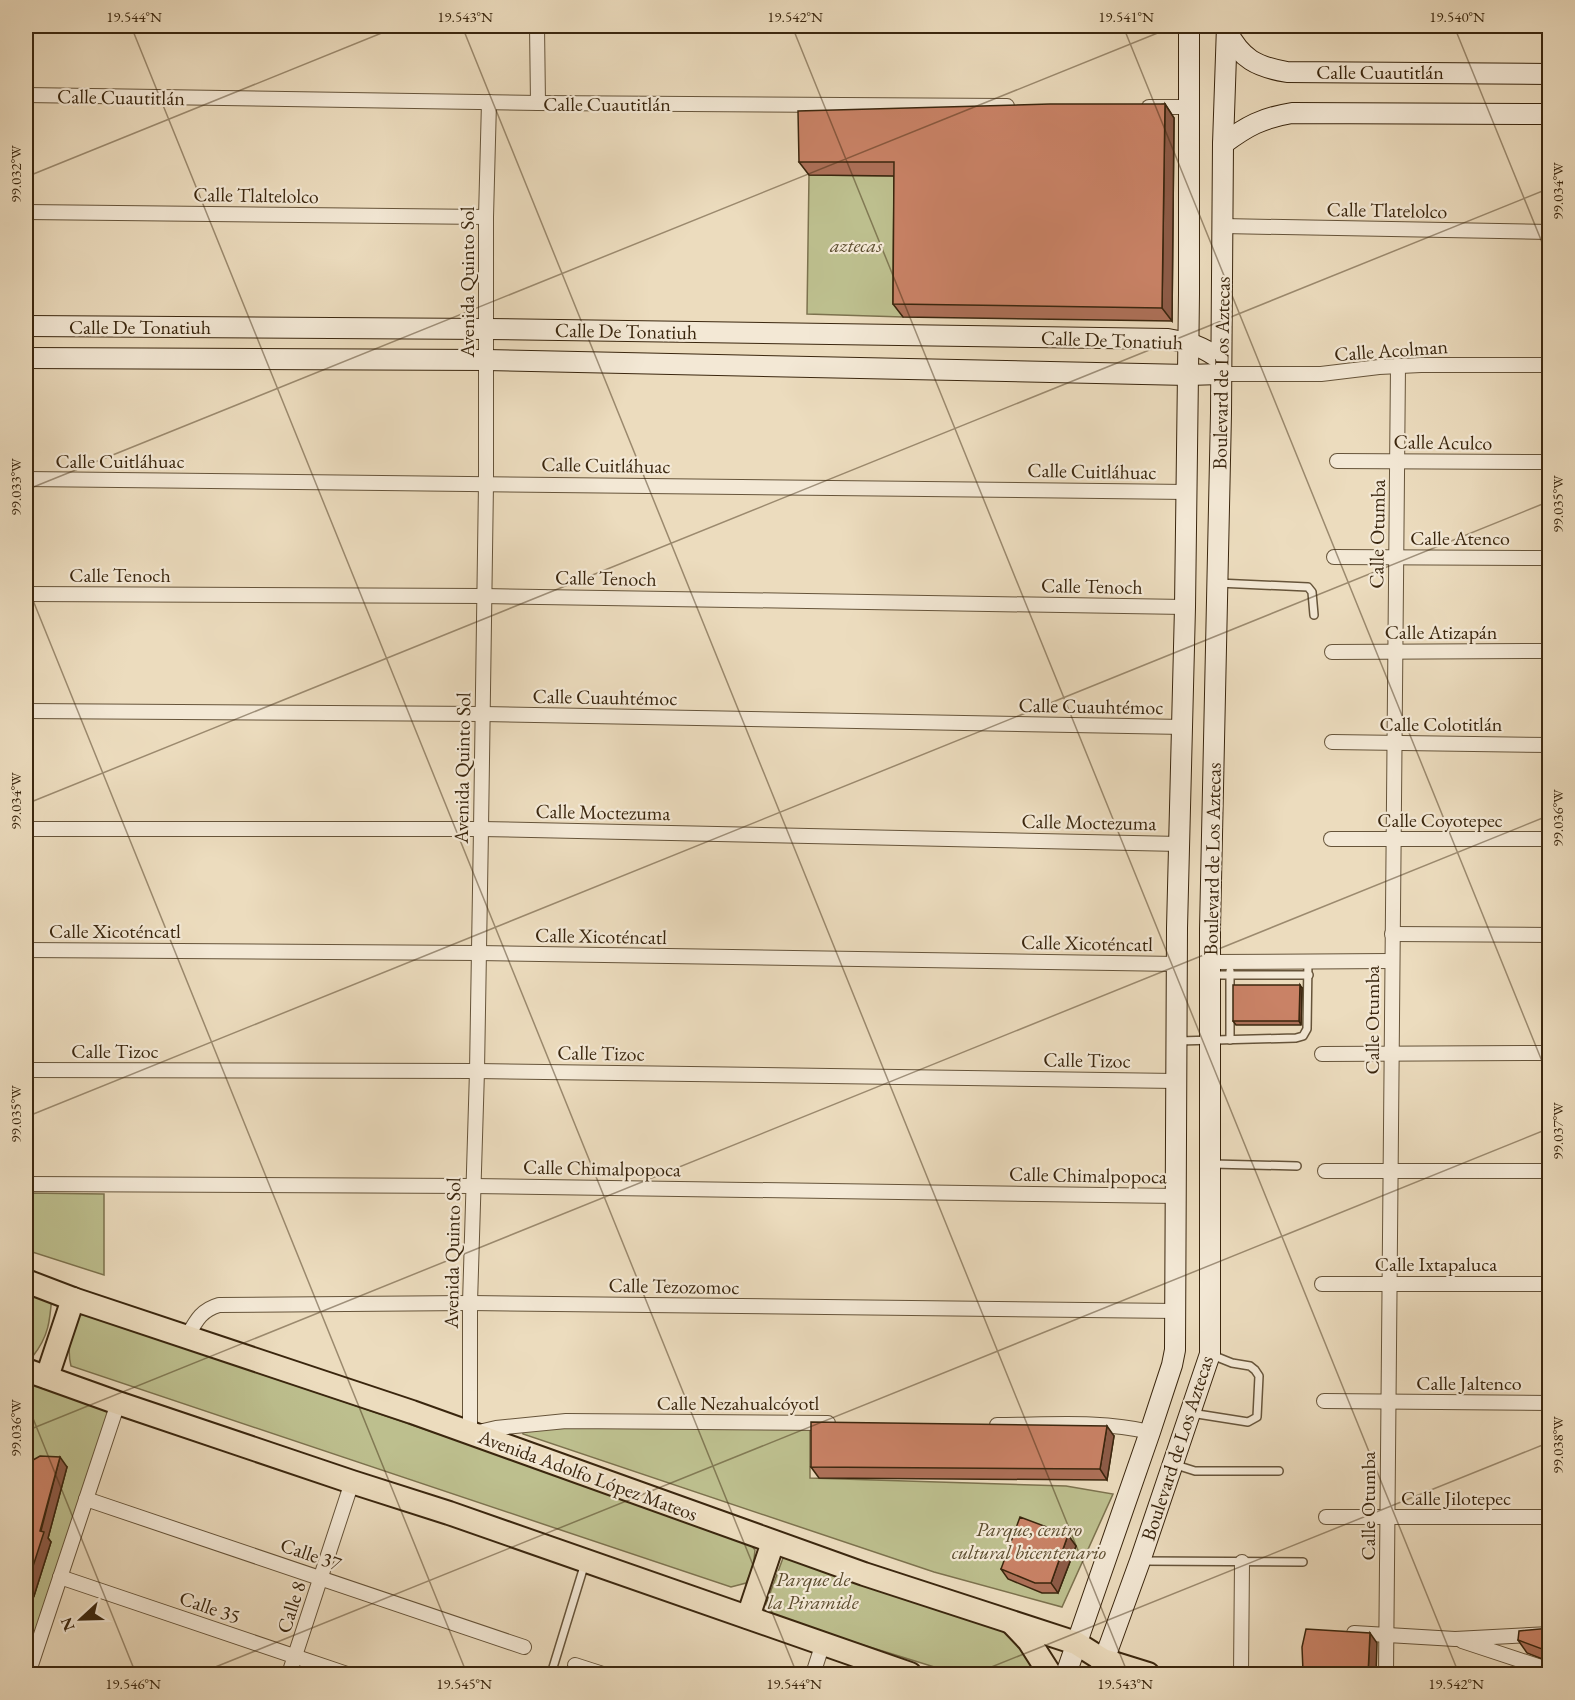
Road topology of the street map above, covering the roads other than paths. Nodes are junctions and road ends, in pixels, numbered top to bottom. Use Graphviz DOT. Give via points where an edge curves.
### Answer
graph roads {
  1 [pos="537,26"];
  2 [pos="1189,26"];
  3 [pos="1227,28"];
  4 [pos="1550,74"];
  5 [pos="26,95"];
  6 [pos="489,102"];
  7 [pos="538,103"];
  8 [pos="1023,106"];
  9 [pos="1130,107"];
  10 [pos="1189,107"];
  11 [pos="1550,114"];
  12 [pos="1223,144"];
  13 [pos="26,212"];
  14 [pos="486,218"];
  15 [pos="1223,226"];
  16 [pos="1550,232"];
  17 [pos="26,326"];
  18 [pos="487,330"];
  19 [pos="1189,342"];
  20 [pos="26,358"];
  21 [pos="486,360"];
  22 [pos="1398,365"];
  23 [pos="1550,365"];
  24 [pos="1225,369"];
  25 [pos="1188,375"];
  26 [pos="1337,461"];
  27 [pos="1397,461"];
  28 [pos="1550,462"];
  29 [pos="26,479"];
  30 [pos="486,483"];
  31 [pos="1186,492"];
  32 [pos="1334,557"];
  33 [pos="1396,557"];
  34 [pos="1550,558"];
  35 [pos="1218,584"];
  36 [pos="26,594"];
  37 [pos="483,596"];
  38 [pos="1185,607"];
  39 [pos="1314,615"];
  40 [pos="1395,651"];
  41 [pos="1550,651"];
  42 [pos="1332,652"];
  43 [pos="26,711"];
  44 [pos="483,714"];
  45 [pos="1184,727"];
  46 [pos="1332,742"];
  47 [pos="1394,744"];
  48 [pos="1550,745"];
  49 [pos="26,829"];
  50 [pos="481,829"];
  51 [pos="1331,839"];
  52 [pos="1393,839"];
  53 [pos="1550,839"];
  54 [pos="1180,844"];
  55 [pos="1177,928"];
  56 [pos="1210,929"];
  57 [pos="1392,934"];
  58 [pos="1550,936"];
  59 [pos="26,950"];
  60 [pos="478,953"];
  61 [pos="1392,961"];
  62 [pos="1177,964"];
  63 [pos="1220,968"];
  64 [pos="1308,968"];
  65 [pos="1220,1040"];
  66 [pos="1176,1041"];
  67 [pos="1392,1053"];
  68 [pos="1550,1053"];
  69 [pos="1322,1054"];
  70 [pos="26,1070"];
  71 [pos="477,1071"];
  72 [pos="1176,1081"];
  73 [pos="1210,1164"];
  74 [pos="1297,1166"];
  75 [pos="1324,1171"];
  76 [pos="1391,1171"];
  77 [pos="1550,1171"];
  78 [pos="26,1184"];
  79 [pos="472,1186"];
  80 [pos="1177,1196"];
  81 [pos="26,1281"];
  82 [pos="1389,1283"];
  83 [pos="1322,1284"];
  84 [pos="1550,1284"];
  85 [pos="73,1299"];
  86 [pos="470,1304"];
  87 [pos="1177,1311"];
  88 [pos="187,1337"];
  89 [pos="1210,1354"];
  90 [pos="26,1370"];
  91 [pos="47,1377"];
  92 [pos="1324,1401"];
  93 [pos="1388,1401"];
  94 [pos="118,1403"];
  95 [pos="1550,1403"];
  96 [pos="1191,1413"];
  97 [pos="837,1423"];
  98 [pos="978,1425"];
  99 [pos="1150,1432"];
  100 [pos="470,1434"];
  101 [pos="1173,1464"];
  102 [pos="1279,1471"];
  103 [pos="352,1482"];
  104 [pos="86,1499"];
  105 [pos="1326,1517"];
  106 [pos="1388,1517"];
  107 [pos="1550,1517"];
  108 [pos="773,1542"];
  109 [pos="586,1561"];
  110 [pos="1140,1561"];
  111 [pos="1242,1562"];
  112 [pos="1303,1562"];
  113 [pos="60,1577"];
  114 [pos="321,1578"];
  115 [pos="748,1617"];
  116 [pos="1010,1622"];
  117 [pos="1337,1632"];
  118 [pos="1550,1634"];
  119 [pos="1386,1635"];
  120 [pos="1455,1639"];
  121 [pos="823,1643"];
  122 [pos="1076,1643"];
  123 [pos="524,1647"];
  124 [pos="295,1657"];
  125 [pos="575,1665"];
  126 [pos="1100,1671"];
  127 [pos="1550,1671"];
  128 [pos="28,1674"];
  129 [pos="289,1674"];
  130 [pos="347,1674"];
  131 [pos="551,1674"];
  132 [pos="603,1674"];
  133 [pos="813,1674"];
  134 [pos="910,1674"];
  135 [pos="1050,1674"];
  136 [pos="1066,1674"];
  137 [pos="1148,1674"];
  138 [pos="1240,1674"];
  139 [pos="1386,1674"];
  1 -- 7 [label="street"];
  2 -- 10 [label="main road, Boulevard de Los Aztecas"];
  3 -- 4 [label="main road, Calle Cuautitlán" via="1234,44 1251,61 1287,72"];
  3 -- 12 [label="main road, Boulevard de Los Aztecas"];
  5 -- 6 [label="street, Calle Cuautitlán"];
  6 -- 7 [label="street, Calle Cuautitlán"];
  6 -- 14 [label="street, Avenida Quinto Sol"];
  7 -- 8 [label="street, Calle Cuautitlán"];
  9 -- 10 [label="street"];
  10 -- 19 [label="main road, Boulevard de Los Aztecas"];
  11 -- 12 [label="main road" via="1292,113 1258,121"];
  12 -- 15 [label="main road, Boulevard de Los Aztecas"];
  13 -- 14 [label="street, Calle Tlaltelolco"];
  14 -- 18 [label="street, Avenida Quinto Sol"];
  15 -- 16 [label="street, Calle Tlatelolco"];
  15 -- 24 [label="main road, Boulevard de Los Aztecas"];
  17 -- 18 [label="main road, Calle De Tonatiuh"];
  18 -- 19 [label="main road, Calle De Tonatiuh"];
  18 -- 21 [label="street, Avenida Quinto Sol"];
  19 -- 24 [label="main road, Calle De Tonatiuh" via="1202,347"];
  19 -- 25 [label="main road, Boulevard de Los Aztecas"];
  20 -- 21 [label="main road, Calle De Tonatiuh"];
  21 -- 25 [label="main road, Calle De Tonatiuh"];
  21 -- 30 [label="street, Avenida Quinto Sol"];
  22 -- 23 [label="street, Calle Acolman"];
  22 -- 24 [label="street, Calle Acolman" via="1321,374"];
  22 -- 27 [label="street, Calle Otumba"];
  24 -- 25 [label="main road, Calle De Tonatiuh"];
  24 -- 35 [label="main road, Boulevard de Los Aztecas"];
  25 -- 31 [label="main road, Boulevard de Los Aztecas"];
  26 -- 27 [label="street, Calle Aculco"];
  27 -- 28 [label="street, Calle Aculco"];
  27 -- 33 [label="street, Calle Otumba"];
  29 -- 30 [label="street, Calle Cuitláhuac"];
  30 -- 31 [label="street, Calle Cuitláhuac"];
  30 -- 37 [label="street, Avenida Quinto Sol"];
  31 -- 38 [label="main road, Boulevard de Los Aztecas"];
  32 -- 33 [label="street, Calle Atenco"];
  33 -- 34 [label="street, Calle Atenco"];
  33 -- 40 [label="street, Calle Otumba"];
  35 -- 39 [label="lane" via="1306,586 1312,592"];
  35 -- 56 [label="main road, Boulevard de Los Aztecas"];
  36 -- 37 [label="street, Calle Tenoch"];
  37 -- 38 [label="street, Calle Tenoch"];
  37 -- 44 [label="street, Avenida Quinto Sol"];
  38 -- 45 [label="main road, Boulevard de Los Aztecas"];
  40 -- 41 [label="street, Calle Atizapán"];
  40 -- 42 [label="street, Calle Atizapán"];
  40 -- 47 [label="street, Calle Otumba"];
  43 -- 44 [label="street, Calle Cuauhtémoc"];
  44 -- 45 [label="street, Calle Cuauhtémoc"];
  44 -- 50 [label="street, Avenida Quinto Sol"];
  45 -- 54 [label="main road, Boulevard de Los Aztecas"];
  46 -- 47 [label="street, Calle Colotitlán"];
  47 -- 48 [label="street, Calle Colotitlán"];
  47 -- 52 [label="street, Calle Otumba"];
  49 -- 50 [label="street, Calle Moctezuma"];
  50 -- 54 [label="street, Calle Moctezuma"];
  50 -- 60 [label="street, Avenida Quinto Sol"];
  51 -- 52 [label="street, Calle Coyotepec"];
  52 -- 53 [label="street, Calle Coyotepec"];
  52 -- 57 [label="street, Calle Otumba"];
  54 -- 55 [label="main road, Boulevard de Los Aztecas"];
  55 -- 56 [label="main road"];
  55 -- 62 [label="main road, Boulevard de Los Aztecas"];
  56 -- 63 [label="main road, Boulevard de Los Aztecas"];
  57 -- 58 [label="street"];
  57 -- 61 [label="street, Calle Otumba"];
  59 -- 60 [label="street, Calle Xicoténcatl"];
  60 -- 62 [label="street, Calle Xicoténcatl"];
  60 -- 71 [label="street, Avenida Quinto Sol"];
  61 -- 64 [label="street"];
  61 -- 67 [label="street, Calle Otumba"];
  62 -- 66 [label="main road, Boulevard de Los Aztecas"];
  63 -- 64 [label="street"];
  63 -- 65 [label="main road, Boulevard de Los Aztecas"];
  64 -- 65 [label="lane" via="1307,1029 1303,1035"];
  65 -- 66 [label="lane"];
  65 -- 73 [label="main road, Boulevard de Los Aztecas"];
  66 -- 72 [label="main road, Boulevard de Los Aztecas"];
  67 -- 68 [label="street"];
  67 -- 69 [label="street"];
  67 -- 76 [label="street, Calle Otumba"];
  70 -- 71 [label="street, Calle Tizoc"];
  71 -- 72 [label="street, Calle Tizoc"];
  71 -- 79 [label="street, Avenida Quinto Sol"];
  72 -- 80 [label="main road, Boulevard de Los Aztecas"];
  73 -- 74 [label="lane"];
  73 -- 89 [label="main road, Boulevard de Los Aztecas"];
  75 -- 76 [label="street"];
  76 -- 77 [label="street"];
  76 -- 82 [label="street, Calle Otumba"];
  78 -- 79 [label="street, Calle Chimalpopoca"];
  79 -- 80 [label="street, Calle Chimalpopoca"];
  79 -- 86 [label="street, Avenida Quinto Sol"];
  80 -- 87 [label="main road, Boulevard de Los Aztecas"];
  81 -- 85 [label="main road, Avenida Adolfo López Mateos"];
  82 -- 83 [label="street, Calle Ixtapaluca"];
  82 -- 84 [label="street, Calle Ixtapaluca"];
  82 -- 93 [label="street, Calle Otumba"];
  85 -- 88 [label="main road, Avenida Adolfo López Mateos"];
  85 -- 91 [label="main road"];
  86 -- 87 [label="street, Calle Tezozomoc"];
  86 -- 88 [label="street, Calle Tezozomoc" via="219,1305 204,1311"];
  86 -- 100 [label="street, Avenida Quinto Sol"];
  87 -- 99 [label="main road, Boulevard de Los Aztecas" via="1172,1365"];
  88 -- 100 [label="main road, Avenida Adolfo López Mateos"];
  89 -- 96 [label="main road, Boulevard de Los Aztecas"];
  89 -- 96 [label="lane" via="1255,1370 1258,1414 1248,1422"];
  90 -- 91 [label="main road"];
  91 -- 94 [label="main road"];
  92 -- 93 [label="street, Calle Jaltenco"];
  93 -- 95 [label="street, Calle Jaltenco"];
  93 -- 106 [label="street, Calle Otumba"];
  94 -- 103 [label="main road"];
  94 -- 104 [label="street"];
  96 -- 101 [label="main road, Boulevard de Los Aztecas"];
  97 -- 100 [label="street, Calle Nezahualcóyotl" via="566,1421"];
  98 -- 99 [label="street" via="1108,1426"];
  99 -- 122 [label="main road, Boulevard de Los Aztecas"];
  100 -- 108 [label="main road, Avenida Adolfo López Mateos"];
  101 -- 102 [label="lane" via="1195,1472"];
  101 -- 110 [label="main road, Boulevard de Los Aztecas"];
  103 -- 109 [label="main road"];
  103 -- 114 [label="street, Calle 8"];
  104 -- 113 [label="street"];
  104 -- 114 [label="street, Calle 37"];
  105 -- 106 [label="street, Calle Jilotepec"];
  106 -- 107 [label="street, Calle Jilotepec"];
  106 -- 119 [label="street, Calle Otumba"];
  108 -- 115 [label="main road"];
  108 -- 116 [label="main road, Avenida Adolfo López Mateos"];
  109 -- 115 [label="main road"];
  109 -- 131 [label="lane"];
  110 -- 111 [label="lane"];
  110 -- 126 [label="main road, Boulevard de Los Aztecas"];
  111 -- 112 [label="lane"];
  111 -- 138 [label="street"];
  113 -- 124 [label="street, Calle 35"];
  113 -- 128 [label="street"];
  114 -- 123 [label="street, Calle 37"];
  114 -- 124 [label="street, Calle 8"];
  115 -- 121 [label="main road"];
  116 -- 122 [label="main road, Avenida Adolfo López Mateos"];
  116 -- 135 [label="main road" via="1029,1641"];
  117 -- 119 [label="street"];
  118 -- 120 [label="street"];
  119 -- 120 [label="street"];
  119 -- 139 [label="street, Calle Otumba"];
  120 -- 127 [label="street"];
  121 -- 133 [label="street"];
  121 -- 134 [label="main road"];
  122 -- 126 [label="main road, Avenida Adolfo López Mateos"];
  122 -- 136 [label="main road, Boulevard de Los Aztecas"];
  124 -- 129 [label="street, Calle 8"];
  124 -- 130 [label="street, Calle 35"];
  125 -- 132 [label="street"];
  126 -- 137 [label="main road, Avenida Adolfo López Mateos"];
}
